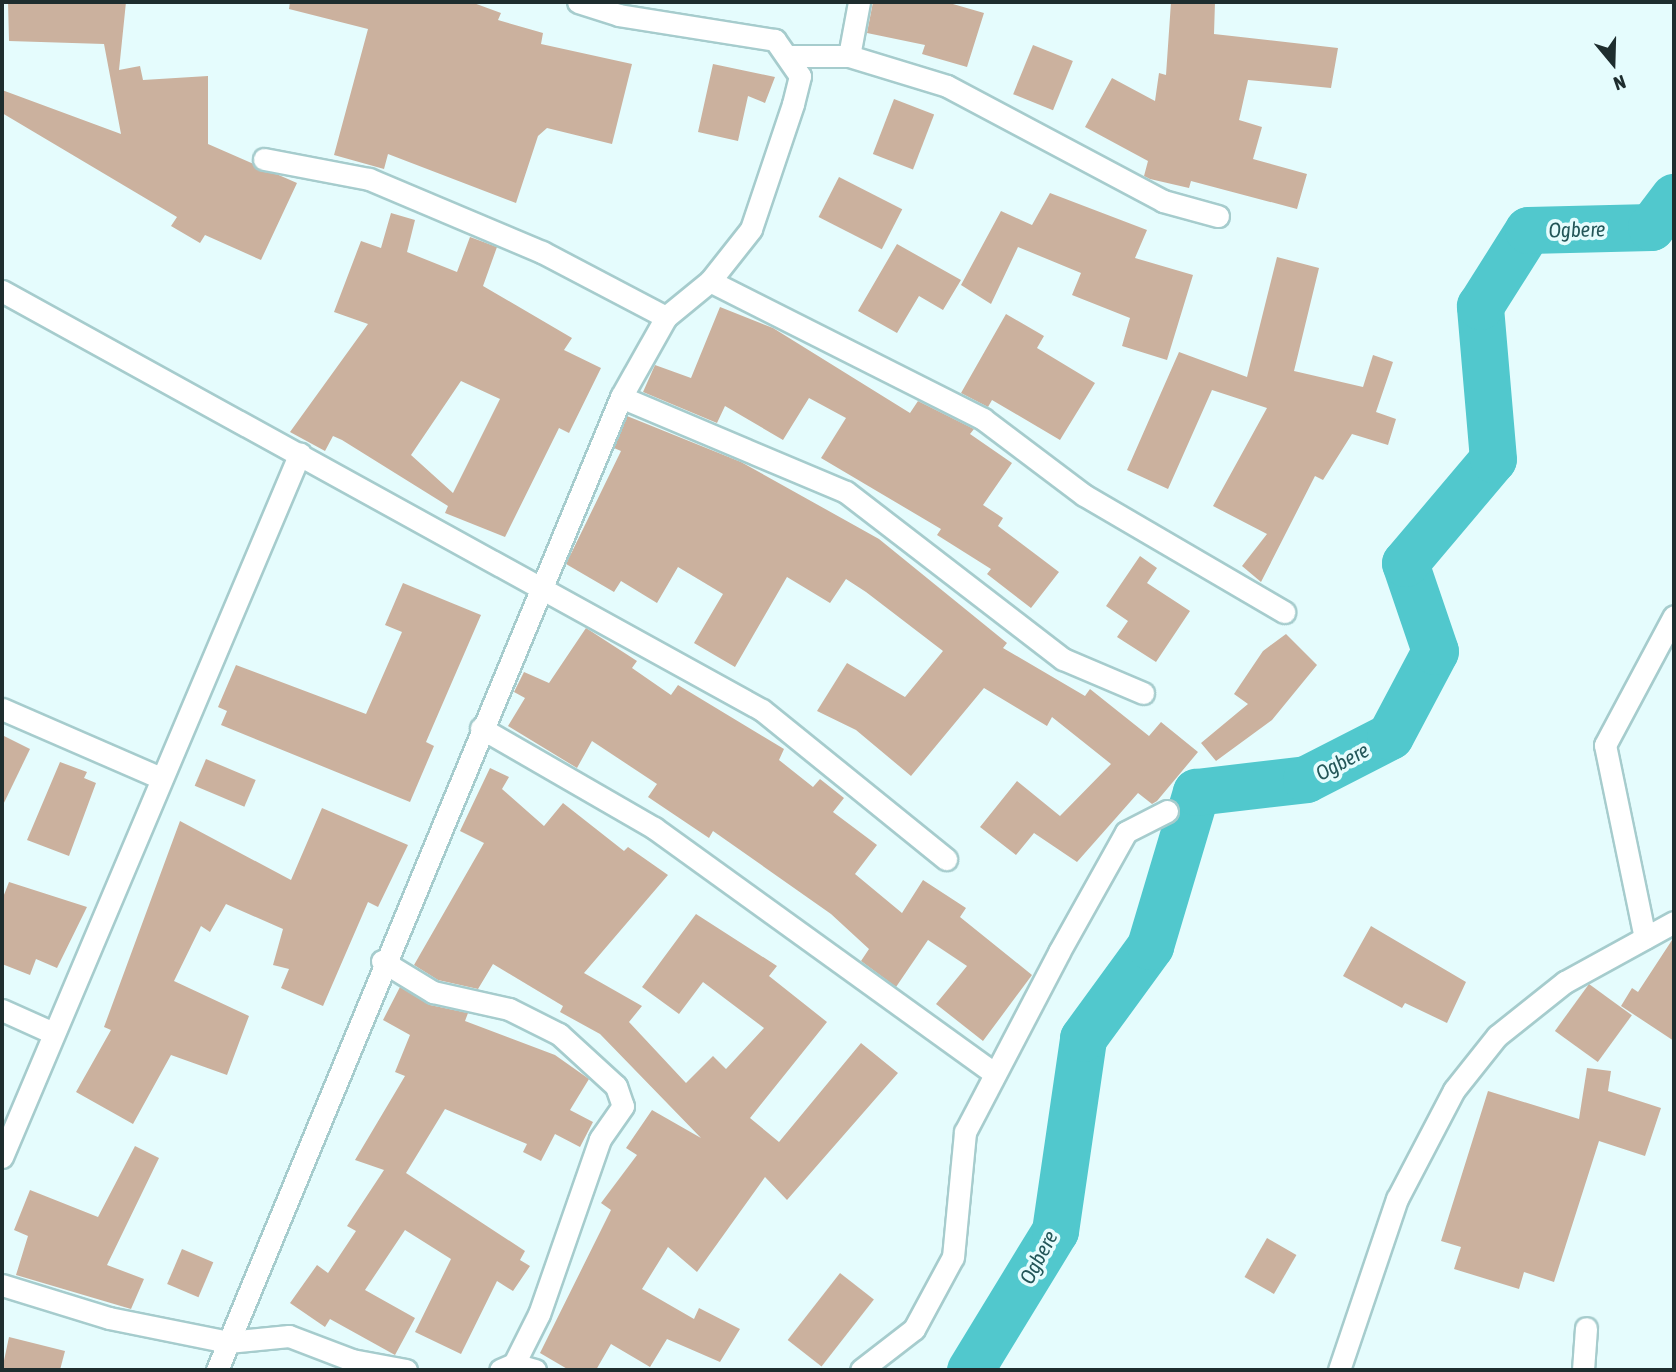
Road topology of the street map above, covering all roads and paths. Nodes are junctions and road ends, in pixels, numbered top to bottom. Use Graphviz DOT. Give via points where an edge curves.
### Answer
graph roads {
  1 [pos="578,2"];
  2 [pos="859,2"];
  3 [pos="792,56"];
  4 [pos="849,56"];
  5 [pos="264,159"];
  6 [pos="1218,216"];
  7 [pos="710,281"];
  8 [pos="2,291"];
  9 [pos="666,317"];
  10 [pos="621,397"];
  11 [pos="300,453"];
  12 [pos="542,588"];
  13 [pos="1283,612"];
  14 [pos="1674,616"];
  15 [pos="1143,693"];
  16 [pos="2,709"];
  17 [pos="481,728"];
  18 [pos="161,778"];
  19 [pos="1167,811"];
  20 [pos="946,859"];
  21 [pos="1674,922"];
  22 [pos="1645,938"];
  23 [pos="382,961"];
  24 [pos="2,1010"];
  25 [pos="51,1032"];
  26 [pos="995,1074"];
  27 [pos="2,1157"];
  28 [pos="2,1284"];
  29 [pos="1586,1328"];
  30 [pos="228,1342"];
  31 [pos="507,1367"];
  32 [pos="217,1370"];
  33 [pos="406,1370"];
  34 [pos="535,1370"];
  35 [pos="861,1370"];
  36 [pos="1339,1370"];
  37 [pos="1583,1370"];
  1 -- 3 [label="street" via="619,15 775,40"];
  2 -- 4 [label="street"];
  3 -- 4 [label="street"];
  3 -- 7 [label="street" via="800,76 796,95 751,229"];
  4 -- 6 [label="street" via="947,86 1163,201"];
  5 -- 9 [label="street" via="369,180 542,252"];
  7 -- 9 [label="street"];
  7 -- 13 [label="street" via="983,419 1084,495"];
  8 -- 11 [label="street"];
  9 -- 10 [label="street"];
  10 -- 12 [label="street"];
  10 -- 15 [label="street" via="846,492 1063,659"];
  11 -- 12 [label="street"];
  11 -- 18 [label="street"];
  12 -- 17 [label="street"];
  12 -- 20 [label="street" via="762,710"];
  14 -- 22 [label="street" via="1605,745"];
  16 -- 18 [label="street"];
  17 -- 23 [label="street"];
  17 -- 26 [label="street" via="654,828"];
  18 -- 25 [label="street"];
  19 -- 26 [label="street" via="1126,832"];
  21 -- 22 [label="street"];
  22 -- 36 [label="street" via="1565,982 1497,1036 1454,1090 1397,1199"];
  23 -- 30 [label="street"];
  23 -- 31 [label="street" via="433,992 509,1009 559,1034 616,1086 622,1106 600,1139 539,1314"];
  24 -- 25 [label="street"];
  25 -- 27 [label="street"];
  26 -- 35 [label="street" via="965,1132 953,1257 914,1329"];
  28 -- 30 [label="street" via="109,1318"];
  29 -- 37 [label="street"];
  30 -- 32 [label="street"];
  30 -- 33 [label="street" via="289,1336 352,1360"];
  31 -- 34 [label="street"];
}
